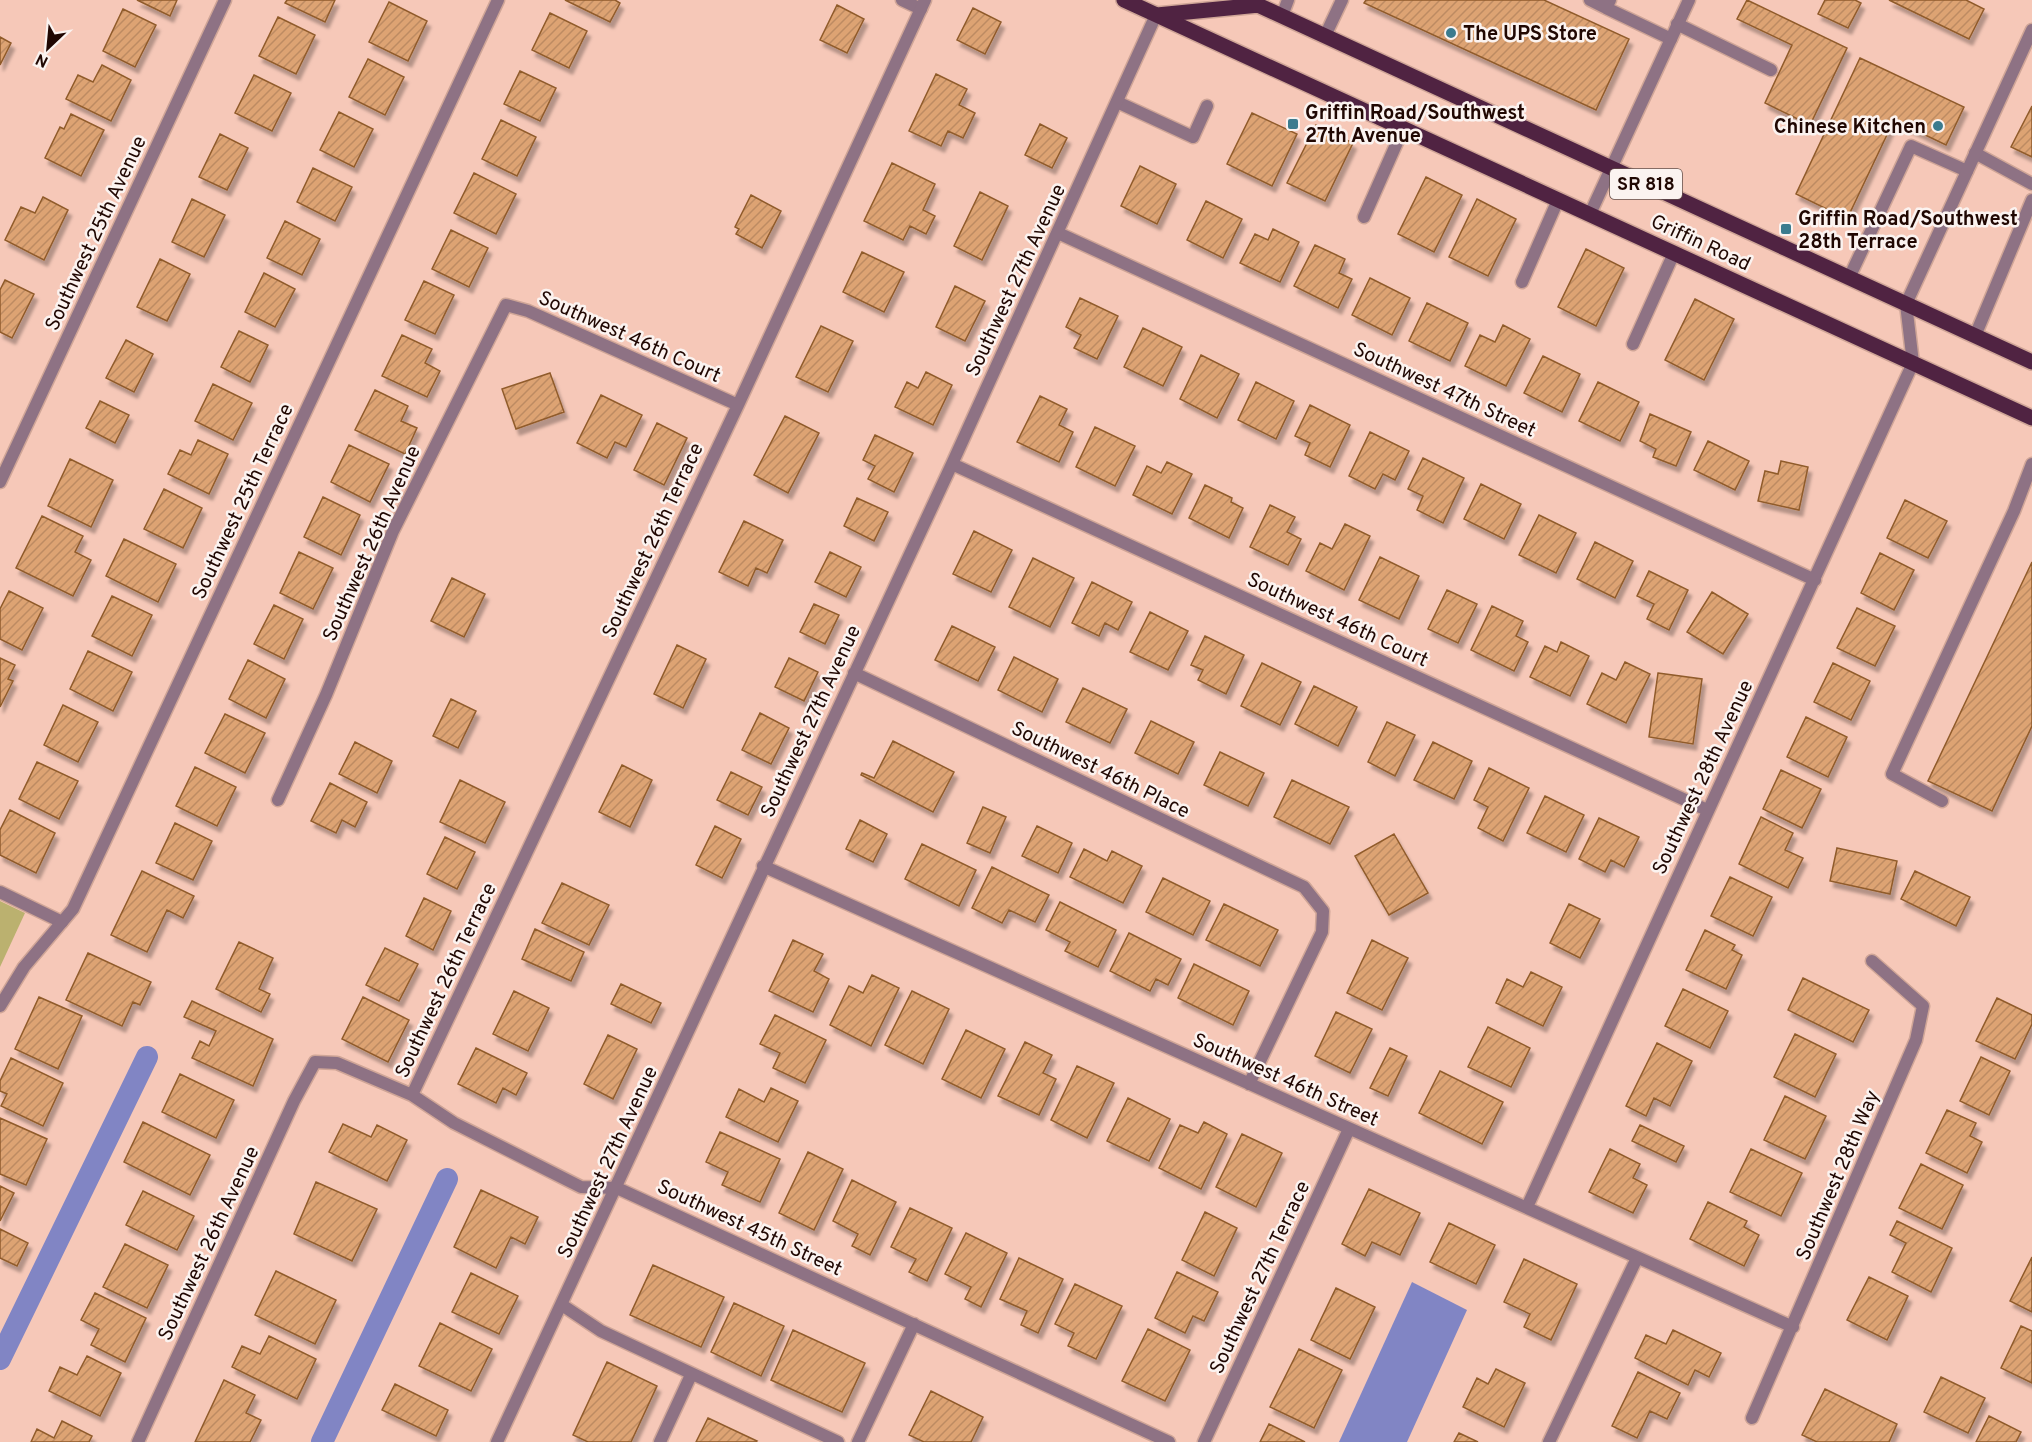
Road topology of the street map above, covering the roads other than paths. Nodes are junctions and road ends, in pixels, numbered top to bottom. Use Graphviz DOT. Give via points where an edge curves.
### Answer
graph roads {
  1 [pos="225,0"];
  2 [pos="498,0"];
  3 [pos="902,0"];
  4 [pos="1124,0"];
  5 [pos="1288,0"];
  6 [pos="1342,0"];
  7 [pos="1590,0"];
  8 [pos="1689,0"];
  9 [pos="1253,3"];
  10 [pos="923,4"];
  11 [pos="1608,4"];
  12 [pos="1156,15"];
  13 [pos="1282,16"];
  14 [pos="1677,24"];
  15 [pos="2032,30"];
  16 [pos="1325,36"];
  17 [pos="1671,39"];
  18 [pos="1771,70"];
  19 [pos="1117,102"];
  20 [pos="1207,106"];
  21 [pos="1403,129"];
  22 [pos="1975,153"];
  23 [pos="1611,169"];
  24 [pos="1967,171"];
  25 [pos="2032,184"];
  26 [pos="1558,200"];
  27 [pos="2032,200"];
  28 [pos="1590,214"];
  29 [pos="1364,217"];
  30 [pos="1058,233"];
  31 [pos="1674,253"];
  32 [pos="1849,278"];
  33 [pos="1522,282"];
  34 [pos="1906,304"];
  35 [pos="506,305"];
  36 [pos="1975,336"];
  37 [pos="1633,344"];
  38 [pos="2032,362"];
  39 [pos="1913,363"];
  40 [pos="738,405"];
  41 [pos="2032,418"];
  42 [pos="952,464"];
  43 [pos="2032,464"];
  44 [pos="0,482"];
  45 [pos="1815,580"];
  46 [pos="854,672"];
  47 [pos="278,800"];
  48 [pos="1942,801"];
  49 [pos="1707,810"];
  50 [pos="763,866"];
  51 [pos="0,892"];
  52 [pos="62,922"];
  53 [pos="1872,961"];
  54 [pos="0,1006"];
  55 [pos="315,1062"];
  56 [pos="1249,1084"];
  57 [pos="412,1095"];
  58 [pos="1349,1129"];
  59 [pos="617,1188"];
  60 [pos="1527,1207"];
  61 [pos="1637,1258"];
  62 [pos="562,1305"];
  63 [pos="914,1324"];
  64 [pos="1793,1327"];
  65 [pos="692,1375"];
  66 [pos="1752,1418"];
  67 [pos="138,1442"];
  68 [pos="497,1442"];
  69 [pos="660,1442"];
  70 [pos="838,1442"];
  71 [pos="858,1442"];
  72 [pos="1169,1442"];
  73 [pos="1204,1442"];
  74 [pos="1549,1442"];
  1 -- 44 [label="street, Southwest 25th Avenue"];
  2 -- 52 [label="street, Southwest 25th Terrace" via="73,909"];
  3 -- 10 [label="street"];
  4 -- 12 [label="main road, Griffin Road / SR 818"];
  5 -- 13 [label="street"];
  6 -- 16 [label="street"];
  7 -- 11 [label="street"];
  8 -- 14 [label="street"];
  9 -- 12 [label="main road"];
  9 -- 13 [label="main road, Griffin Road / SR 818"];
  10 -- 40 [label="street, Southwest 26th Terrace"];
  11 -- 17 [label="street"];
  12 -- 19 [label="street, Southwest 27th Avenue"];
  12 -- 21 [label="main road, Griffin Road / SR 818"];
  13 -- 16 [label="main road, Griffin Road / SR 818"];
  14 -- 17 [label="street"];
  14 -- 18 [label="street"];
  15 -- 22 [label="street"];
  16 -- 23 [label="main road, Griffin Road / SR 818"];
  17 -- 23 [label="street"];
  19 -- 20 [label="street" via="1193,137"];
  19 -- 30 [label="street, Southwest 27th Avenue"];
  21 -- 26 [label="main road, Griffin Road / SR 818"];
  21 -- 29 [label="street"];
  22 -- 24 [label="street"];
  22 -- 25 [label="street"];
  23 -- 28 [label="street"];
  23 -- 32 [label="main road, Griffin Road / SR 818"];
  24 -- 32 [label="street" via="1911,146"];
  24 -- 34 [label="street"];
  26 -- 28 [label="main road, Griffin Road / SR 818"];
  26 -- 33 [label="street"];
  27 -- 36 [label="street"];
  28 -- 31 [label="main road, Griffin Road / SR 818"];
  30 -- 42 [label="street, Southwest 27th Avenue"];
  30 -- 45 [label="street, Southwest 47th Street"];
  31 -- 37 [label="street"];
  31 -- 39 [label="main road, Griffin Road / SR 818"];
  32 -- 34 [label="main road, Griffin Road / SR 818"];
  34 -- 36 [label="main road, Griffin Road / SR 818"];
  34 -- 39 [label="street"];
  35 -- 40 [label="street, Southwest 46th Court" via="528,311"];
  35 -- 47 [label="street, Southwest 26th Avenue" via="393,531"];
  36 -- 38 [label="main road, Griffin Road / SR 818"];
  39 -- 41 [label="main road, Griffin Road / SR 818"];
  39 -- 45 [label="street, Southwest 28th Avenue"];
  40 -- 57 [label="street, Southwest 26th Terrace"];
  42 -- 46 [label="street, Southwest 27th Avenue"];
  42 -- 49 [label="street, Southwest 46th Court"];
  43 -- 48 [label="street" via="1892,774"];
  45 -- 49 [label="street, Southwest 28th Avenue"];
  46 -- 50 [label="street, Southwest 27th Avenue"];
  46 -- 56 [label="street, Southwest 46th Place" via="1304,887 1323,911 1322,932"];
  49 -- 60 [label="street, Southwest 28th Avenue"];
  50 -- 56 [label="street, Southwest 46th Street"];
  50 -- 59 [label="street, Southwest 27th Avenue"];
  51 -- 52 [label="street"];
  52 -- 54 [label="street, Southwest 25th Terrace" via="24,967"];
  53 -- 64 [label="street, Southwest 28th Way" via="1923,1006 1916,1040"];
  55 -- 57 [label="street, Southwest 45th Street" via="337,1063"];
  55 -- 67 [label="street, Southwest 26th Avenue"];
  56 -- 58 [label="street, Southwest 46th Street"];
  57 -- 59 [label="street, Southwest 45th Street" via="454,1124 581,1187"];
  58 -- 60 [label="street, Southwest 46th Street"];
  58 -- 73 [label="street, Southwest 27th Terrace"];
  59 -- 62 [label="street, Southwest 27th Avenue"];
  59 -- 63 [label="street, Southwest 45th Street"];
  60 -- 61 [label="street, Southwest 46th Street"];
  61 -- 64 [label="street, Southwest 46th Street"];
  61 -- 74 [label="street"];
  62 -- 65 [label="street" via="601,1331"];
  62 -- 68 [label="street, Southwest 27th Avenue"];
  63 -- 71 [label="street"];
  63 -- 72 [label="street, Southwest 45th Street"];
  64 -- 66 [label="street, Southwest 28th Way"];
  65 -- 69 [label="street"];
  65 -- 70 [label="street"];
}
